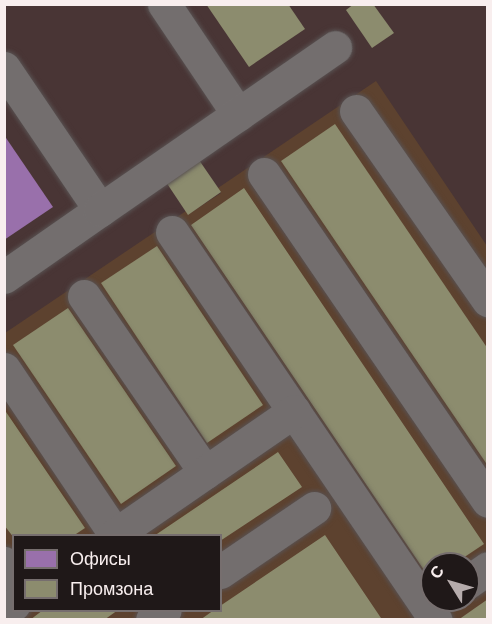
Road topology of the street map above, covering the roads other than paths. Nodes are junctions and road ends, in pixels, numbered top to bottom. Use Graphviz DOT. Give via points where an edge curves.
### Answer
graph roads {
  1 [pos="164,4"];
  2 [pos="335,47"];
  3 [pos="4,68"];
  4 [pos="356,111"];
  5 [pos="238,114"];
  6 [pos="264,174"];
  7 [pos="100,210"];
  8 [pos="172,232"];
  9 [pos="4,277"];
  10 [pos="84,296"];
  11 [pos="488,300"];
  12 [pos="4,369"];
  13 [pos="294,411"];
  14 [pos="205,472"];
  15 [pos="488,501"];
  16 [pos="314,508"];
  17 [pos="113,534"];
  18 [pos="115,534"];
  19 [pos="222,571"];
  20 [pos="420,599"];
  1 -- 5 [label="lane"];
  2 -- 5 [label="lane"];
  3 -- 7 [label="lane"];
  4 -- 11 [label="lane"];
  5 -- 7 [label="lane"];
  6 -- 15 [label="lane"];
  7 -- 9 [label="lane"];
  8 -- 13 [label="lane"];
  10 -- 14 [label="lane"];
  12 -- 17 [label="lane"];
  13 -- 14 [label="lane"];
  13 -- 20 [label="lane"];
  14 -- 18 [label="lane"];
  16 -- 19 [label="lane"];
}
